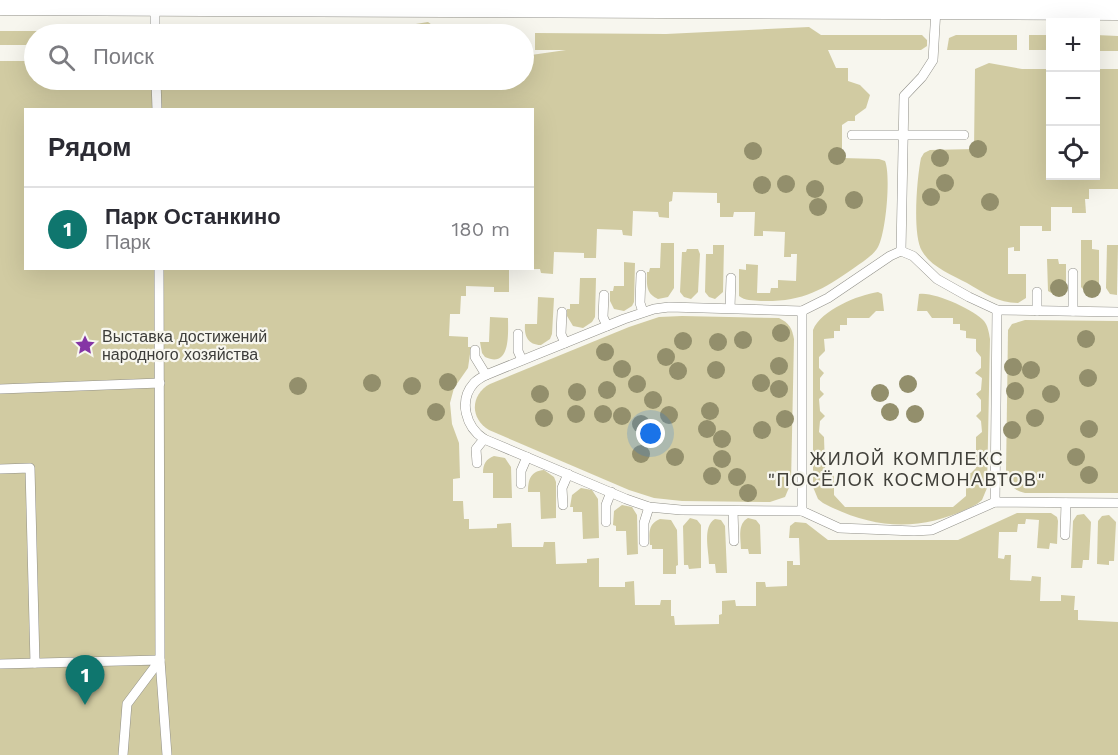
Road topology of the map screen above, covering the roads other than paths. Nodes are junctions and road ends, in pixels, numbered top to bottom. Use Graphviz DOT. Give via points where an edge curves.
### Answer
graph roads {
  1 [pos="28,2"];
  2 [pos="155,3"];
  3 [pos="259,3"];
  4 [pos="520,4"];
  5 [pos="795,4"];
  6 [pos="859,4"];
  7 [pos="893,4"];
  8 [pos="0,5"];
  9 [pos="936,9"];
  10 [pos="1118,10"];
  11 [pos="155,24"];
  12 [pos="156,90"];
  13 [pos="157,108"];
  14 [pos="852,135"];
  15 [pos="902,135"];
  16 [pos="964,135"];
  17 [pos="901,251"];
  18 [pos="159,270"];
  19 [pos="1073,273"];
  20 [pos="641,275"];
  21 [pos="731,278"];
  22 [pos="1037,292"];
  23 [pos="604,295"];
  24 [pos="730,308"];
  25 [pos="997,310"];
  26 [pos="802,311"];
  27 [pos="1036,311"];
  28 [pos="1073,311"];
  29 [pos="562,312"];
  30 [pos="643,312"];
  31 [pos="1118,312"];
  32 [pos="607,326"];
  33 [pos="518,334"];
  34 [pos="565,343"];
  35 [pos="475,350"];
  36 [pos="522,360"];
  37 [pos="486,375"];
  38 [pos="160,383"];
  39 [pos="0,389"];
  40 [pos="484,439"];
  41 [pos="527,457"];
  42 [pos="477,464"];
  43 [pos="0,469"];
  44 [pos="568,474"];
  45 [pos="521,484"];
  46 [pos="611,492"];
  47 [pos="995,502"];
  48 [pos="1066,503"];
  49 [pos="1118,503"];
  50 [pos="563,505"];
  51 [pos="649,507"];
  52 [pos="734,511"];
  53 [pos="768,511"];
  54 [pos="802,511"];
  55 [pos="606,522"];
  56 [pos="768,522"];
  57 [pos="1065,535"];
  58 [pos="734,541"];
  59 [pos="644,542"];
  60 [pos="160,660"];
  61 [pos="35,663"];
  62 [pos="0,664"];
  63 [pos="123,755"];
  64 [pos="167,755"];
  1 -- 2 [label="street"];
  1 -- 8 [label="street"];
  2 -- 3 [label="street"];
  2 -- 11 [label="lane"];
  3 -- 4 [label="street"];
  4 -- 5 [label="street"];
  5 -- 6 [label="street"];
  6 -- 7 [label="street"];
  7 -- 9 [label="street"];
  9 -- 10 [label="street"];
  9 -- 15 [label="lane" via="933,60 904,96"];
  12 -- 13 [label="lane"];
  14 -- 15 [label="lane"];
  15 -- 16 [label="lane"];
  15 -- 17 [label="lane"];
  17 -- 25 [label="lane" via="913,256 938,279"];
  17 -- 26 [label="lane"];
  18 -- 38 [label="lane"];
  19 -- 28 [label="lane"];
  20 -- 30 [label="lane"];
  21 -- 24 [label="lane"];
  22 -- 27 [label="lane"];
  23 -- 32 [label="lane" via="603,317"];
  24 -- 26 [label="lane"];
  24 -- 30 [label="lane" via="669,307"];
  25 -- 27 [label="lane"];
  25 -- 47 [label="lane"];
  26 -- 54 [label="lane"];
  27 -- 28 [label="lane"];
  28 -- 31 [label="lane"];
  29 -- 34 [label="lane" via="561,334"];
  30 -- 32 [label="lane"];
  32 -- 34 [label="lane"];
  33 -- 36 [label="lane"];
  34 -- 36 [label="lane"];
  35 -- 37 [label="lane"];
  36 -- 37 [label="lane"];
  37 -- 40 [label="lane" via="474,382 465,406 468,422"];
  38 -- 39 [label="lane"];
  38 -- 60 [label="lane"];
  40 -- 41 [label="lane"];
  40 -- 42 [label="lane" via="476,449"];
  41 -- 44 [label="lane"];
  41 -- 45 [label="lane"];
  43 -- 61 [label="lane" via="30,468"];
  44 -- 46 [label="lane"];
  44 -- 50 [label="lane" via="562,488"];
  46 -- 51 [label="lane"];
  46 -- 55 [label="lane"];
  47 -- 48 [label="lane"];
  47 -- 54 [label="lane" via="932,530 914,531 839,528"];
  48 -- 49 [label="lane"];
  48 -- 57 [label="lane"];
  51 -- 52 [label="lane"];
  51 -- 59 [label="lane"];
  52 -- 53 [label="lane"];
  52 -- 58 [label="lane"];
  53 -- 54 [label="lane"];
  53 -- 56 [label="lane"];
  60 -- 61 [label="lane"];
  60 -- 63 [label="lane" via="127,704"];
  60 -- 64 [label="lane"];
  61 -- 62 [label="lane"];
}
